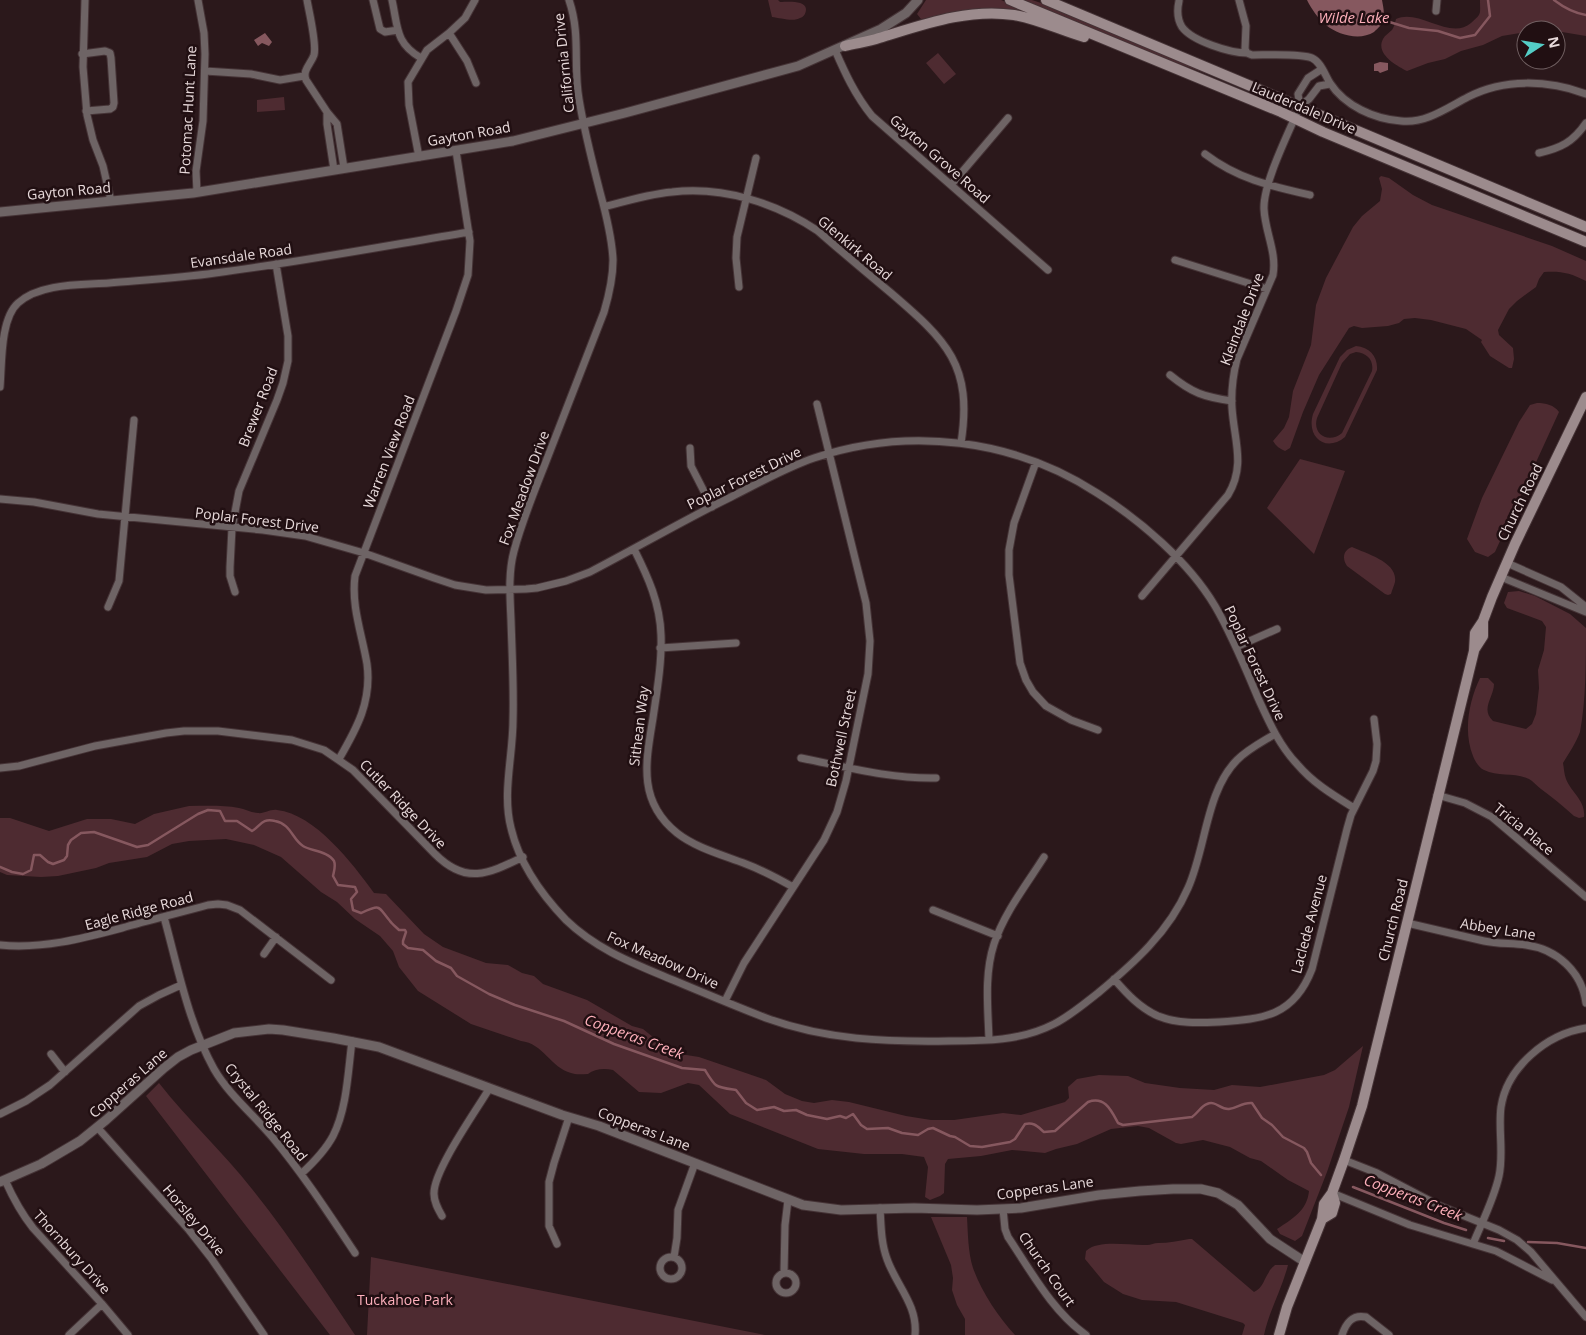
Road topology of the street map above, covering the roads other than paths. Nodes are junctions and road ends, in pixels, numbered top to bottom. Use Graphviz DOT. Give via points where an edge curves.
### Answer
graph roads {
  1 [pos="85,0"];
  2 [pos="198,0"];
  3 [pos="306,0"];
  4 [pos="373,0"];
  5 [pos="392,0"];
  6 [pos="475,0"];
  7 [pos="569,0"];
  8 [pos="918,0"];
  9 [pos="1010,0"];
  10 [pos="1046,0"];
  11 [pos="1178,0"];
  12 [pos="1239,0"];
  13 [pos="1436,0"];
  14 [pos="1436,11"];
  15 [pos="398,30"];
  16 [pos="449,33"];
  17 [pos="840,48"];
  18 [pos="1125,48"];
  19 [pos="82,54"];
  20 [pos="1247,54"];
  21 [pos="421,58"];
  22 [pos="1322,70"];
  23 [pos="205,71"];
  24 [pos="304,76"];
  25 [pos="476,83"];
  26 [pos="1330,84"];
  27 [pos="1586,94"];
  28 [pos="1300,106"];
  29 [pos="86,111"];
  30 [pos="1008,118"];
  31 [pos="1295,119"];
  32 [pos="584,123"];
  33 [pos="1586,123"];
  34 [pos="456,151"];
  35 [pos="1539,153"];
  36 [pos="1205,154"];
  37 [pos="419,156"];
  38 [pos="756,158"];
  39 [pos="339,169"];
  40 [pos="951,185"];
  41 [pos="1268,185"];
  42 [pos="197,192"];
  43 [pos="1310,195"];
  44 [pos="746,199"];
  45 [pos="111,201"];
  46 [pos="604,207"];
  47 [pos="0,212"];
  48 [pos="1586,227"];
  49 [pos="469,232"];
  50 [pos="1586,242"];
  51 [pos="1174,260"];
  52 [pos="276,264"];
  53 [pos="1048,270"];
  54 [pos="739,288"];
  55 [pos="1267,289"];
  56 [pos="1170,375"];
  57 [pos="0,387"];
  58 [pos="1586,396"];
  59 [pos="1232,401"];
  60 [pos="817,404"];
  61 [pos="134,420"];
  62 [pos="961,443"];
  63 [pos="690,448"];
  64 [pos="829,454"];
  65 [pos="1036,462"];
  66 [pos="0,499"];
  67 [pos="712,507"];
  68 [pos="125,517"];
  69 [pos="232,528"];
  70 [pos="634,549"];
  71 [pos="364,552"];
  72 [pos="1175,556"];
  73 [pos="1507,563"];
  74 [pos="1501,577"];
  75 [pos="510,590"];
  76 [pos="235,592"];
  77 [pos="1142,596"];
  78 [pos="108,607"];
  79 [pos="1586,607"];
  80 [pos="1586,612"];
  81 [pos="1277,628"];
  82 [pos="736,643"];
  83 [pos="1236,647"];
  84 [pos="660,648"];
  85 [pos="1374,719"];
  86 [pos="1098,730"];
  87 [pos="1275,734"];
  88 [pos="801,758"];
  89 [pos="339,759"];
  90 [pos="0,768"];
  91 [pos="848,768"];
  92 [pos="936,778"];
  93 [pos="1438,795"];
  94 [pos="1354,808"];
  95 [pos="523,857"];
  96 [pos="1044,857"];
  97 [pos="793,887"];
  98 [pos="1586,897"];
  99 [pos="933,910"];
  100 [pos="164,917"];
  101 [pos="1406,923"];
  102 [pos="998,936"];
  103 [pos="276,937"];
  104 [pos="0,944"];
  105 [pos="264,954"];
  106 [pos="1114,979"];
  107 [pos="331,980"];
  108 [pos="182,985"];
  109 [pos="725,1001"];
  110 [pos="1586,1003"];
  111 [pos="1586,1028"];
  112 [pos="989,1040"];
  113 [pos="352,1041"];
  114 [pos="202,1045"];
  115 [pos="51,1054"];
  116 [pos="65,1072"];
  117 [pos="489,1089"];
  118 [pos="0,1114"];
  119 [pos="569,1117"];
  120 [pos="97,1127"];
  121 [pos="1344,1160"];
  122 [pos="695,1163"];
  123 [pos="301,1174"];
  124 [pos="3,1181"];
  125 [pos="1332,1193"];
  126 [pos="788,1200"];
  127 [pos="880,1208"];
  128 [pos="1003,1209"];
  129 [pos="442,1216"];
  130 [pos="1482,1224"];
  131 [pos="557,1244"];
  132 [pos="1474,1244"];
  133 [pos="356,1253"];
  134 [pos="674,1257"];
  135 [pos="1305,1262"];
  136 [pos="784,1273"];
  137 [pos="1555,1281"];
  138 [pos="102,1304"];
  139 [pos="1586,1317"];
  140 [pos="69,1335"];
  141 [pos="128,1335"];
  142 [pos="264,1335"];
  143 [pos="915,1335"];
  144 [pos="1086,1335"];
  145 [pos="1279,1335"];
  146 [pos="1342,1335"];
  147 [pos="1389,1335"];
  1 -- 19 [label="street"];
  2 -- 23 [label="street, Potomac Hunt Lane" via="204,33"];
  3 -- 24 [label="street" via="314,55"];
  4 -- 15 [label="street" via="380,29 385,32"];
  5 -- 15 [label="street"];
  6 -- 16 [label="street" via="465,18"];
  7 -- 32 [label="street, California Drive" via="576,35 577,84"];
  8 -- 17 [label="street, Gayton Road" via="890,24"];
  9 -- 18 [label="main road, Lauderdale Drive"];
  10 -- 28 [label="main road, Lauderdale Drive"];
  11 -- 20 [label="street" via="1177,12 1186,32 1224,49"];
  12 -- 20 [label="street" via="1246,26"];
  13 -- 14 [label="street"];
  15 -- 21 [label="street" via="401,41"];
  16 -- 21 [label="street" via="426,50"];
  16 -- 25 [label="street" via="467,61"];
  17 -- 18 [label="main road" via="930,22 989,14 1024,17"];
  17 -- 32 [label="street, Gayton Road" via="798,66"];
  17 -- 40 [label="street, Gayton Grove Road" via="852,87 872,116"];
  18 -- 31 [label="main road, Lauderdale Drive"];
  19 -- 29 [label="street"];
  19 -- 29 [label="street" via="105,51 111,58 114,102 110,109"];
  20 -- 22 [label="street" via="1308,57"];
  21 -- 37 [label="street" via="408,82"];
  22 -- 26 [label="street"];
  22 -- 28 [label="street, Kleindale Drive" via="1308,78 1298,94"];
  23 -- 24 [label="street" via="251,74 280,80"];
  23 -- 42 [label="street, Potomac Hunt Lane"];
  24 -- 39 [label="street" via="327,112"];
  26 -- 27 [label="street" via="1346,102 1360,110 1403,122 1427,118 1469,97 1508,85 1558,85"];
  26 -- 28 [label="street, Kleindale Drive" via="1319,86"];
  28 -- 31 [label="street, Kleindale Drive"];
  28 -- 48 [label="main road, Lauderdale Drive"];
  29 -- 45 [label="street"];
  30 -- 40 [label="street"];
  31 -- 41 [label="street, Kleindale Drive"];
  31 -- 50 [label="main road, Lauderdale Drive"];
  32 -- 34 [label="street, Gayton Road"];
  32 -- 46 [label="street, Fox Meadow Drive"];
  33 -- 35 [label="street" via="1566,144"];
  34 -- 37 [label="street, Gayton Road"];
  34 -- 49 [label="street, Warren View Road"];
  36 -- 41 [label="street" via="1220,166"];
  37 -- 39 [label="street, Gayton Road"];
  38 -- 44 [label="street"];
  39 -- 42 [label="street, Gayton Road"];
  40 -- 53 [label="street, Gayton Grove Road"];
  41 -- 43 [label="street"];
  41 -- 55 [label="street, Kleindale Drive" via="1264,210 1274,262"];
  42 -- 45 [label="street, Gayton Road"];
  44 -- 46 [label="street, Glenkirk Road" via="719,192 689,190 659,193"];
  44 -- 54 [label="street" via="737,237"];
  44 -- 62 [label="street, Glenkirk Road" via="786,212 818,231 935,333 949,353 960,380 965,407"];
  45 -- 47 [label="street, Gayton Road"];
  46 -- 75 [label="street, Fox Meadow Drive" via="613,260 607,302 519,533 512,558"];
  49 -- 52 [label="street, Evansdale Road"];
  49 -- 71 [label="street, Warren View Road" via="470,263 462,296"];
  51 -- 55 [label="street"];
  52 -- 57 [label="street, Evansdale Road" via="212,274 46,289 29,295 18,302 10,316"];
  52 -- 69 [label="street, Brewer Road" via="288,336 288,361 280,391 239,491"];
  55 -- 59 [label="street, Kleindale Drive" via="1238,359"];
  56 -- 59 [label="street" via="1193,392"];
  58 -- 73 [label="main road, Church Road"];
  59 -- 72 [label="street, Kleindale Drive" via="1239,464 1234,483 1228,495"];
  60 -- 64 [label="street, Bothwell Street"];
  61 -- 68 [label="street"];
  62 -- 64 [label="street, Poplar Forest Drive" via="897,442"];
  62 -- 65 [label="street, Poplar Forest Drive"];
  63 -- 67 [label="street" via="691,466"];
  64 -- 67 [label="street, Poplar Forest Drive" via="776,473"];
  64 -- 91 [label="street, Bothwell Street" via="866,603 869,629 868,674"];
  65 -- 72 [label="street, Poplar Forest Drive" via="1072,478 1111,502"];
  65 -- 86 [label="street" via="1014,522 1009,550 1020,663 1033,692 1046,706"];
  66 -- 68 [label="street, Poplar Forest Drive"];
  67 -- 70 [label="street, Poplar Forest Drive"];
  68 -- 69 [label="street, Poplar Forest Drive"];
  68 -- 78 [label="street" via="119,581"];
  69 -- 71 [label="street, Poplar Forest Drive" via="305,536"];
  69 -- 76 [label="street, Brewer Road" via="230,576"];
  70 -- 75 [label="street, Poplar Forest Drive" via="574,578 537,588"];
  70 -- 84 [label="street, Sithean Way" via="656,601"];
  71 -- 75 [label="street, Poplar Forest Drive" via="455,584 486,590"];
  71 -- 89 [label="street, Warren View Road" via="355,576 354,600 368,685 359,724"];
  72 -- 77 [label="street, Kleindale Drive"];
  72 -- 83 [label="street, Poplar Forest Drive" via="1207,593"];
  73 -- 74 [label="main road, Church Road"];
  73 -- 79 [label="street" via="1561,587"];
  74 -- 80 [label="street"];
  74 -- 93 [label="main road, Church Road" via="1483,621 1483,636 1474,651"];
  75 -- 95 [label="street, Fox Meadow Drive" via="513,715 508,809 512,832"];
  81 -- 83 [label="street"];
  82 -- 84 [label="street"];
  83 -- 87 [label="street, Poplar Forest Drive"];
  84 -- 97 [label="street, Sithean Way" via="646,759 650,795 658,812 684,838 768,872"];
  85 -- 94 [label="street, Laclede Avenue" via="1376,762"];
  87 -- 94 [label="street, Poplar Forest Drive" via="1310,778"];
  87 -- 106 [label="street, Fox Meadow Drive" via="1249,749 1226,773 1216,794 1197,866 1184,896 1158,936"];
  88 -- 91 [label="street"];
  89 -- 90 [label="street, Cutler Ridge Drive" via="324,750 292,740 197,730 166,732"];
  89 -- 95 [label="street, Cutler Ridge Drive" via="449,866 463,872 486,873"];
  91 -- 92 [label="street" via="892,776"];
  91 -- 97 [label="street, Bothwell Street" via="841,802 829,830"];
  93 -- 98 [label="street, Tricia Place" via="1465,803 1492,817"];
  93 -- 101 [label="main road, Church Road"];
  94 -- 106 [label="street, Laclede Avenue" via="1312,969 1305,986 1288,1004 1259,1018 1178,1022 1148,1011"];
  95 -- 109 [label="street, Fox Meadow Drive" via="554,906 593,942 619,957"];
  96 -- 102 [label="street"];
  97 -- 109 [label="street, Bothwell Street" via="744,963"];
  99 -- 102 [label="street"];
  100 -- 103 [label="street, Eagle Ridge Road" via="208,905 227,905 240,910"];
  100 -- 104 [label="street, Eagle Ridge Road" via="78,940 22,946"];
  100 -- 108 [label="street, Crystal Ridge Road"];
  101 -- 110 [label="street, Abbey Lane" via="1484,942 1526,945 1548,951 1576,976"];
  101 -- 121 [label="main road, Church Road" via="1362,1106"];
  102 -- 112 [label="street" via="988,976"];
  103 -- 105 [label="street"];
  103 -- 107 [label="street, Eagle Ridge Road"];
  106 -- 112 [label="street, Fox Meadow Drive" via="1055,1024 1023,1036"];
  108 -- 114 [label="street, Crystal Ridge Road"];
  108 -- 116 [label="street" via="140,1006"];
  109 -- 112 [label="street, Fox Meadow Drive" via="773,1020 836,1036 898,1042"];
  111 -- 130 [label="street" via="1557,1037 1538,1049 1509,1085 1501,1107 1499,1177"];
  113 -- 114 [label="street, Copperas Lane" via="269,1029 234,1033"];
  113 -- 117 [label="street, Copperas Lane" via="379,1047"];
  113 -- 123 [label="street" via="342,1109 335,1131 326,1148"];
  114 -- 120 [label="street, Copperas Lane" via="178,1057"];
  114 -- 123 [label="street, Crystal Ridge Road" via="219,1078"];
  115 -- 116 [label="street"];
  116 -- 118 [label="street" via="39,1093"];
  117 -- 119 [label="street, Copperas Lane"];
  117 -- 129 [label="street" via="436,1178 435,1202"];
  119 -- 122 [label="street, Copperas Lane"];
  119 -- 131 [label="street" via="549,1182 549,1226"];
  120 -- 124 [label="street, Copperas Lane" via="48,1160"];
  120 -- 142 [label="street, Horsley Drive" via="189,1230"];
  121 -- 125 [label="main road, Church Road"];
  121 -- 130 [label="street"];
  122 -- 126 [label="street, Copperas Lane"];
  122 -- 134 [label="street" via="678,1210"];
  123 -- 133 [label="street, Crystal Ridge Road"];
  124 -- 138 [label="street, Thornbury Drive" via="24,1217"];
  125 -- 132 [label="street" via="1410,1225"];
  125 -- 135 [label="main road, Church Road" via="1335,1203 1332,1213 1322,1219"];
  126 -- 127 [label="street, Copperas Lane" via="841,1210"];
  126 -- 136 [label="street"];
  127 -- 128 [label="street, Copperas Lane"];
  127 -- 143 [label="street" via="884,1250 912,1309"];
  128 -- 135 [label="street, Copperas Lane" via="1140,1190 1201,1189 1218,1193 1238,1205 1270,1239"];
  128 -- 144 [label="street, Church Court" via="1008,1237 1061,1313"];
  130 -- 132 [label="street"];
  130 -- 137 [label="street" via="1517,1240"];
  132 -- 137 [label="street" via="1511,1258"];
  135 -- 145 [label="main road, Church Road"];
  137 -- 139 [label="street"];
  138 -- 140 [label="street"];
  138 -- 141 [label="street, Thornbury Drive"];
  146 -- 147 [label="street" via="1347,1323 1361,1316"];
}
